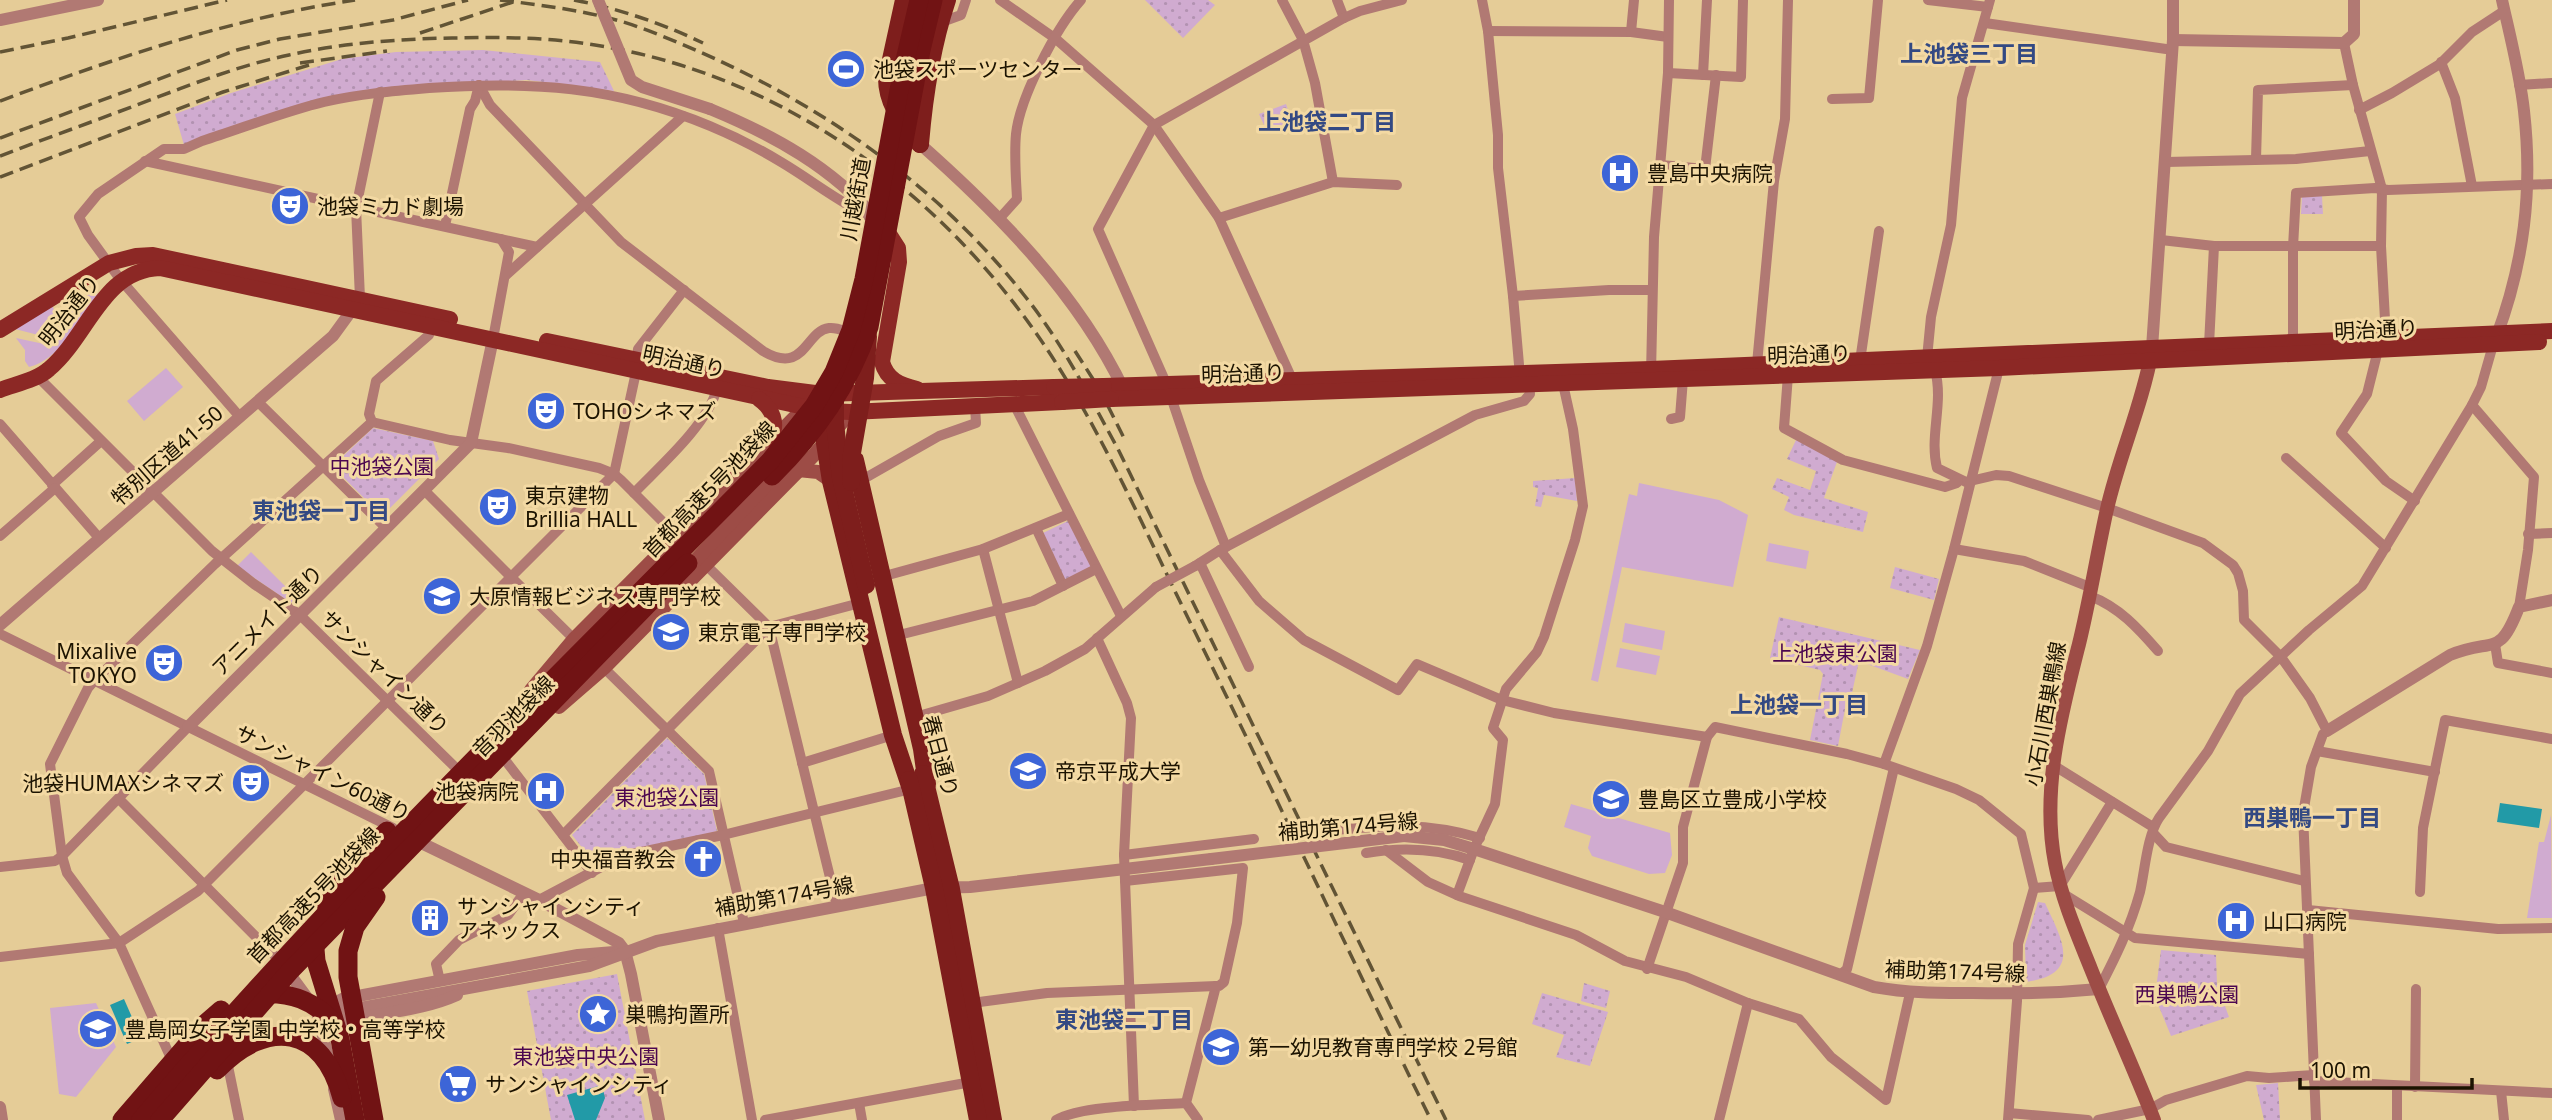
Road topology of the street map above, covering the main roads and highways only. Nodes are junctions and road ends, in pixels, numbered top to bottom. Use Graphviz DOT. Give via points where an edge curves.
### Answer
graph roads {
  1 [pos="904,0"];
  2 [pos="918,0"];
  3 [pos="934,0"];
  4 [pos="947,0"];
  5 [pos="884,228"];
  6 [pos="82,281"];
  7 [pos="109,293"];
  8 [pos="357,303"];
  9 [pos="0,330"];
  10 [pos="2552,331"];
  11 [pos="860,333"];
  12 [pos="494,334"];
  13 [pos="2495,339"];
  14 [pos="2552,342"];
  15 [pos="2382,344"];
  16 [pos="2151,354"];
  17 [pos="1931,364"];
  18 [pos="636,365"];
  19 [pos="834,371"];
  20 [pos="1651,375"];
  21 [pos="1524,379"];
  22 [pos="0,390"];
  23 [pos="1169,390"];
  24 [pos="929,392"];
  25 [pos="1058,395"];
  26 [pos="759,398"];
  27 [pos="841,403"];
  28 [pos="804,408"];
  29 [pos="771,439"];
  30 [pos="825,443"];
  31 [pos="799,470"];
  32 [pos="831,481"];
  33 [pos="698,564"];
  34 [pos="870,588"];
  35 [pos="540,695"];
  36 [pos="495,734"];
  37 [pos="506,752"];
  38 [pos="466,777"];
  39 [pos="919,787"];
  40 [pos="943,889"];
  41 [pos="2152,1115"];
  42 [pos="122,1120"];
  43 [pos="131,1120"];
  44 [pos="141,1120"];
  45 [pos="160,1120"];
  46 [pos="170,1120"];
  47 [pos="346,1120"];
  48 [pos="355,1120"];
  49 [pos="363,1120"];
  50 [pos="374,1120"];
  51 [pos="978,1120"];
  52 [pos="993,1120"];
  1 -- 4 [label="highway" via="887,89 893,107 920,144 939,23"];
  2 -- 19 [label="highway, 川越街道, bridge" via="903,56 864,277"];
  2 -- 35 [label="highway, 首都高速5号池袋線, bridge" via="864,279 834,372 802,424 770,461"];
  3 -- 11 [label="highway, 川越街道, bridge"];
  3 -- 38 [label="highway, 首都高速5号池袋線, bridge" via="920,50 874,309 842,389 788,461"];
  5 -- 11 [label="highway" via="871,263"];
  5 -- 24 [label="main road" via="898,248 899,262 882,362 897,383"];
  5 -- 27 [label="highway" via="876,303"];
  6 -- 7 [label="main road" via="100,280"];
  6 -- 8 [label="main road, 明治通り" via="109,263 136,256 164,256"];
  6 -- 9 [label="main road, 明治通り"];
  7 -- 8 [label="main road, 明治通り" via="120,279 142,269 160,268"];
  7 -- 22 [label="main road, 明治通り" via="54,365"];
  8 -- 12 [label="main road, 明治通り"];
  8 -- 12 [label="main road, 明治通り" via="425,324"];
  10 -- 13 [label="main road, 明治通り"];
  11 -- 27 [label="highway, 川越街道, bridge"];
  11 -- 27 [label="highway" via="840,363"];
  12 -- 18 [label="main road, 明治通り"];
  13 -- 14 [label="main road, 明治通り"];
  13 -- 15 [label="main road, 明治通り"];
  15 -- 16 [label="main road, 明治通り"];
  15 -- 16 [label="main road, 明治通り" via="2209,345"];
  16 -- 17 [label="main road, 明治通り"];
  16 -- 17 [label="main road, 明治通り" via="1999,368"];
  16 -- 41 [label="main road, 小石川西巣鴨線" via="2108,508 2066,695 2053,765 2050,822 2061,889"];
  17 -- 20 [label="main road, 明治通り" via="1757,364"];
  17 -- 20 [label="main road, 明治通り" via="1788,375 1683,379"];
  18 -- 26 [label="main road, 明治通り"];
  18 -- 27 [label="main road, 明治通り"];
  19 -- 27 [label="highway, 川越街道, bridge"];
  19 -- 36 [label="main road, 音羽池袋線, bridge" via="774,455"];
  20 -- 21 [label="main road, 明治通り"];
  20 -- 21 [label="main road, 明治通り" via="1563,384"];
  21 -- 23 [label="main road, 明治通り"];
  21 -- 23 [label="main road, 明治通り" via="1292,379"];
  23 -- 25 [label="main road, 明治通り, bridge"];
  24 -- 25 [label="main road, 明治通り"];
  24 -- 27 [label="main road, 明治通り"];
  25 -- 27 [label="main road, 明治通り" via="975,406"];
  26 -- 28 [label="main road, 明治通り"];
  26 -- 29 [label="main road" via="774,419"];
  27 -- 28 [label="main road, 明治通り"];
  27 -- 30 [label="highway"];
  27 -- 30 [label="main road"];
  27 -- 33 [label="main road, 音羽池袋線, bridge"];
  27 -- 34 [label="highway" via="860,481"];
  27 -- 34 [label="highway, 春日通り, bridge" via="852,453 851,490"];
  27 -- 34 [label="highway, 春日通り, bridge" via="841,478"];
  28 -- 29 [label="main road"];
  29 -- 31 [label="main road" via="791,448"];
  29 -- 36 [label="main road" via="574,639"];
  30 -- 31 [label="main road"];
  30 -- 32 [label="highway"];
  31 -- 32 [label="main road" via="818,472"];
  31 -- 33 [label="main road"];
  32 -- 34 [label="highway"];
  33 -- 37 [label="main road, 音羽池袋線"];
  33 -- 37 [label="main road" via="604,668"];
  34 -- 39 [label="highway, 春日通り"];
  34 -- 39 [label="highway" via="893,735"];
  34 -- 39 [label="highway" via="895,636 915,717"];
  35 -- 44 [label="highway, 首都高速5号池袋線, bridge" via="306,933"];
  35 -- 48 [label="highway, bridge" via="470,747 337,882 319,911 316,961 340,1039"];
  36 -- 38 [label="main road, 音羽池袋線"];
  37 -- 46 [label="main road, 音羽池袋線" via="418,841"];
  38 -- 43 [label="main road, 音羽池袋線" via="399,831 275,956"];
  38 -- 45 [label="highway, 首都高速5号池袋線, bridge"];
  38 -- 50 [label="highway, bridge" via="442,828 366,907 351,939 348,977"];
  39 -- 40 [label="highway, 春日通り"];
  40 -- 51 [label="highway, 春日通り"];
  40 -- 52 [label="highway, 春日通り" via="972,1003"];
  42 -- 49 [label="highway, bridge" via="221,1010 248,997 278,993 315,1006 338,1029 352,1062"];
  46 -- 47 [label="highway, bridge" via="236,1053 257,1039 276,1036 301,1040 321,1055 339,1087"];
}
